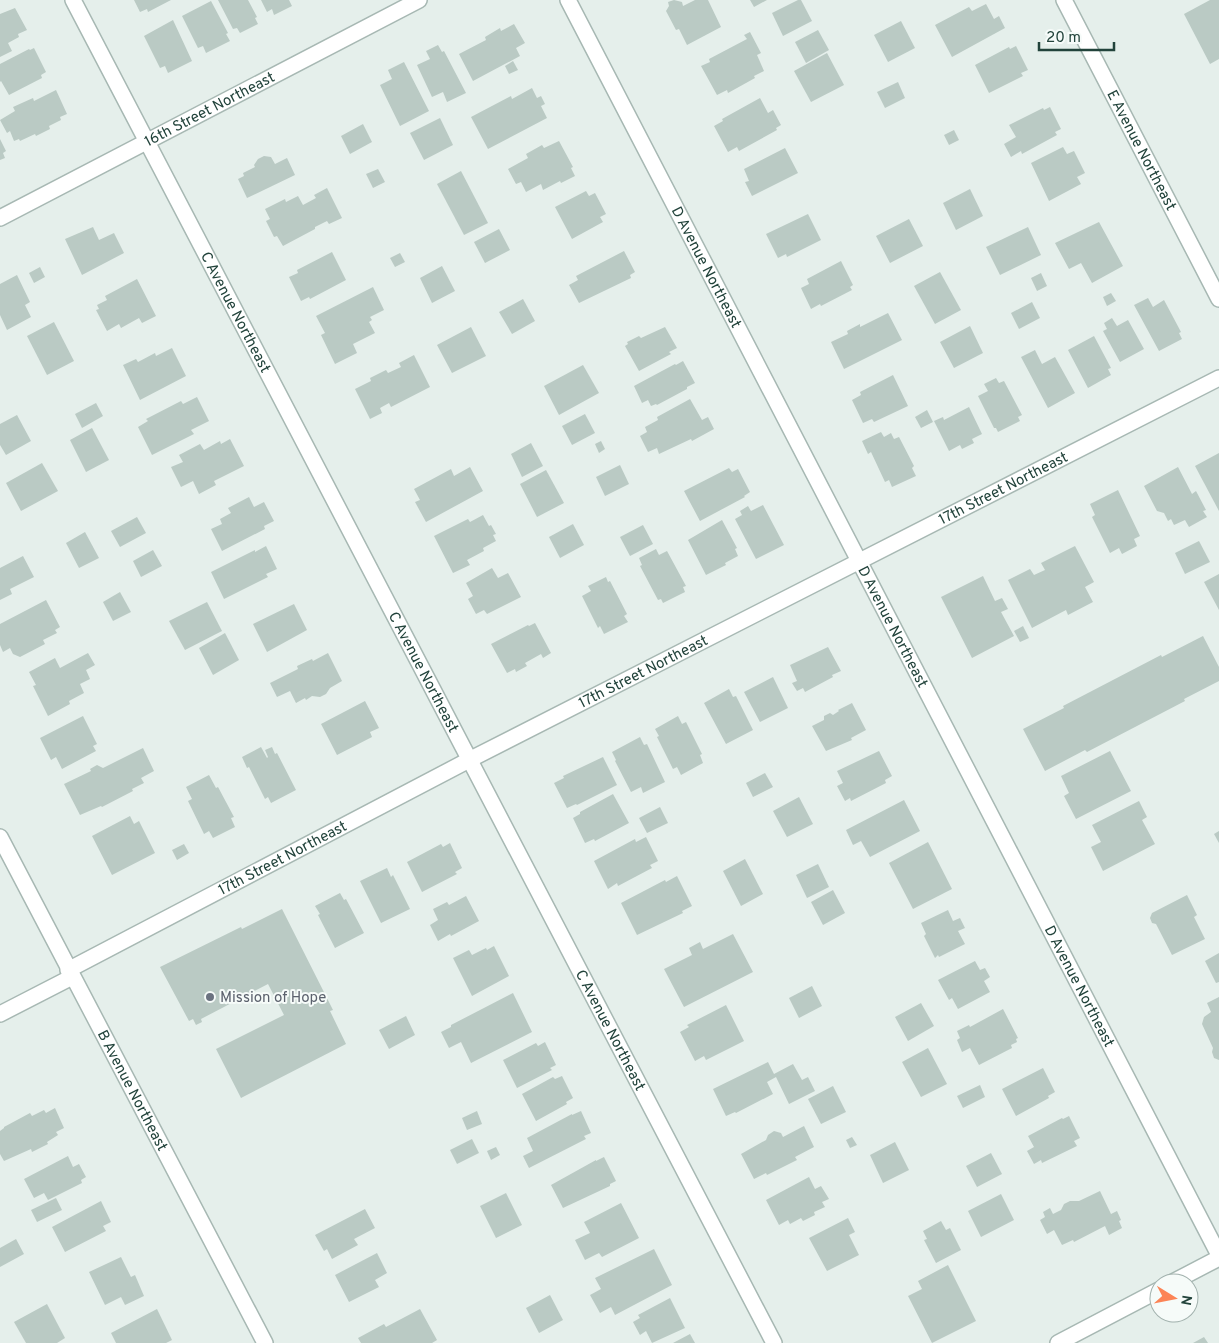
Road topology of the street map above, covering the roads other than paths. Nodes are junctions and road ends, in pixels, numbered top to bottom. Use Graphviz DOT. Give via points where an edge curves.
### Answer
graph roads {
  1 [pos="73,0"];
  2 [pos="419,0"];
  3 [pos="568,0"];
  4 [pos="1064,0"];
  5 [pos="147,141"];
  6 [pos="0,218"];
  7 [pos="1219,299"];
  8 [pos="1219,378"];
  9 [pos="860,562"];
  10 [pos="469,760"];
  11 [pos="0,838"];
  12 [pos="70,973"];
  13 [pos="0,1014"];
  14 [pos="1219,1256"];
  15 [pos="1189,1273"];
  16 [pos="1149,1295"];
  17 [pos="265,1343"];
  18 [pos="774,1343"];
  19 [pos="1058,1343"];
  1 -- 5 [label="street, C Avenue Northeast"];
  2 -- 5 [label="street, 16th Street Northeast"];
  3 -- 9 [label="street, D Avenue Northeast"];
  4 -- 7 [label="street, E Avenue Northeast"];
  5 -- 6 [label="street, 16th Street Northeast"];
  5 -- 10 [label="street, C Avenue Northeast"];
  8 -- 9 [label="street, 17th Street Northeast"];
  9 -- 10 [label="street, 17th Street Northeast"];
  9 -- 14 [label="street, D Avenue Northeast"];
  10 -- 12 [label="street, 17th Street Northeast"];
  10 -- 18 [label="street, C Avenue Northeast"];
  11 -- 12 [label="street, B Avenue Northeast"];
  12 -- 13 [label="street, 17th Street Northeast"];
  12 -- 17 [label="street, B Avenue Northeast"];
  14 -- 15 [label="street"];
  16 -- 19 [label="street"];
}
